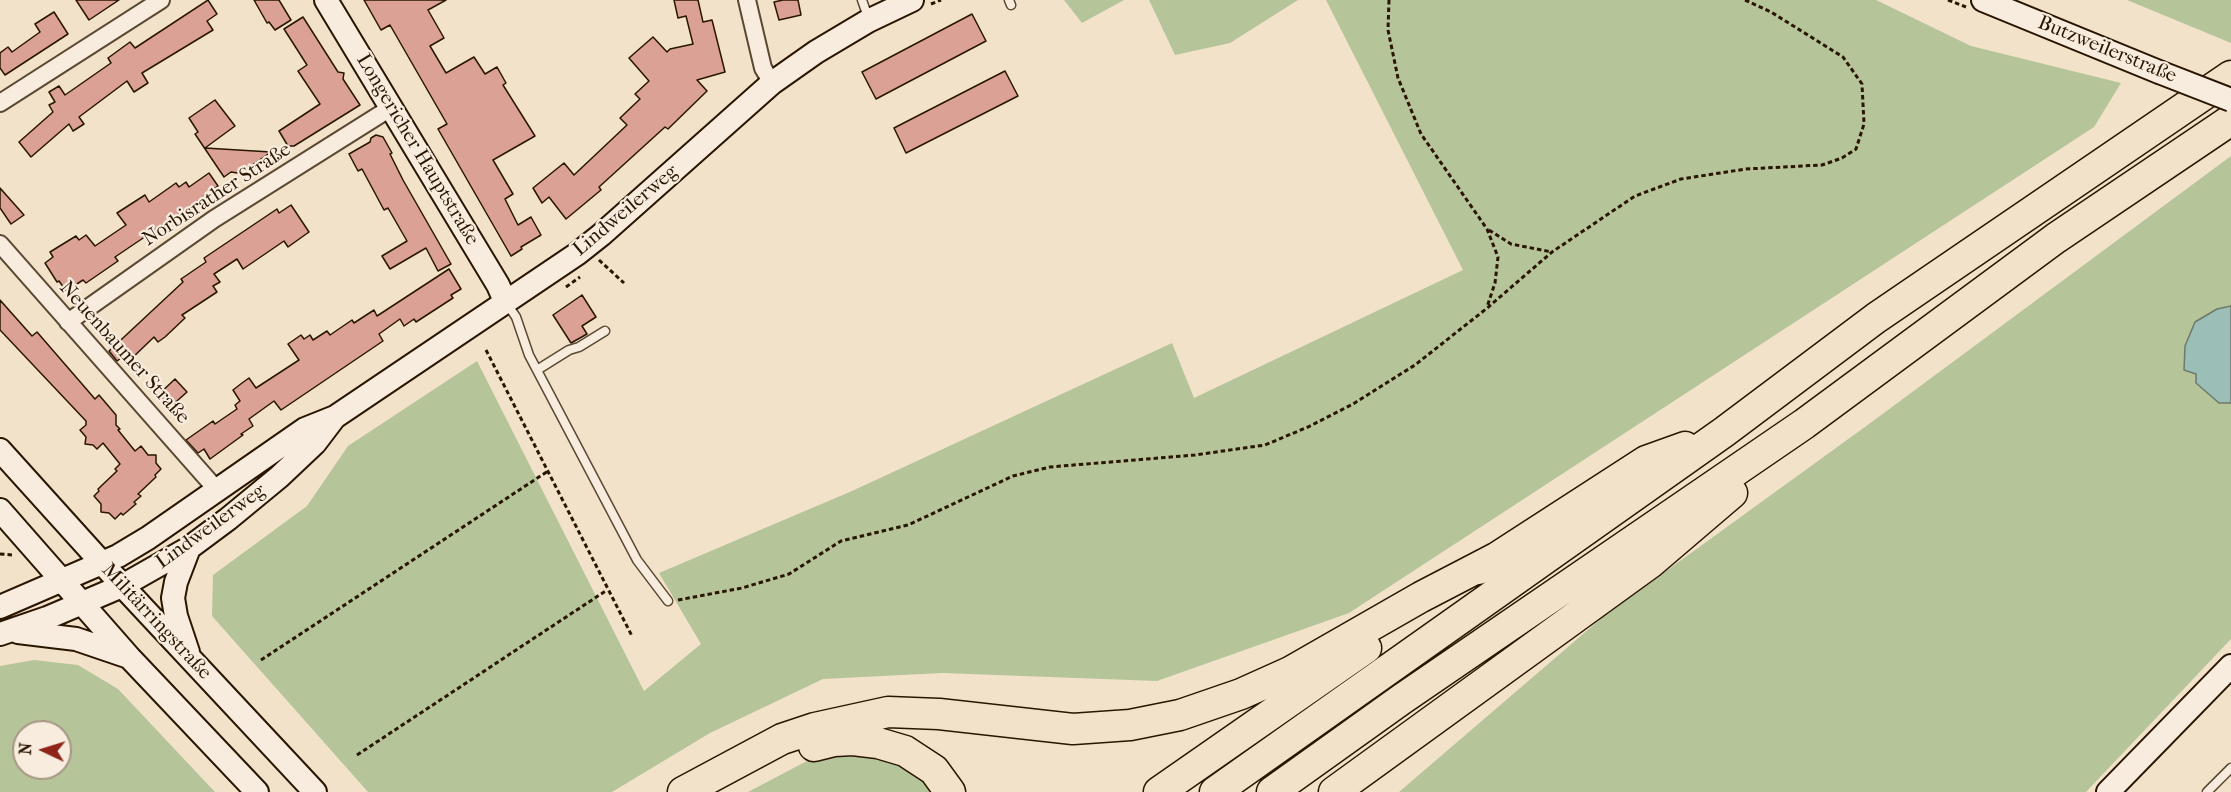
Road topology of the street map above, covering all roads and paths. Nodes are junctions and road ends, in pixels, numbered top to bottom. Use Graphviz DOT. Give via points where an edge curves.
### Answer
graph roads {
  1 [pos="161,0"];
  2 [pos="326,0"];
  3 [pos="747,0"];
  4 [pos="912,0"];
  5 [pos="1389,0"];
  6 [pos="1745,0"];
  7 [pos="1983,0"];
  8 [pos="866,10"];
  9 [pos="2231,76"];
  10 [pos="772,83"];
  11 [pos="2231,100"];
  12 [pos="0,103"];
  13 [pos="392,107"];
  14 [pos="2231,120"];
  15 [pos="1487,229"];
  16 [pos="0,244"];
  17 [pos="587,246"];
  18 [pos="1552,252"];
  19 [pos="624,283"];
  20 [pos="505,301"];
  21 [pos="1486,309"];
  22 [pos="68,322"];
  23 [pos="605,331"];
  24 [pos="486,350"];
  25 [pos="537,370"];
  26 [pos="334,417"];
  27 [pos="1804,424"];
  28 [pos="1724,432"];
  29 [pos="0,450"];
  30 [pos="548,471"];
  31 [pos="217,490"];
  32 [pos="0,510"];
  33 [pos="189,548"];
  34 [pos="1496,558"];
  35 [pos="102,564"];
  36 [pos="62,580"];
  37 [pos="122,586"];
  38 [pos="607,590"];
  39 [pos="668,601"];
  40 [pos="82,603"];
  41 [pos="0,607"];
  42 [pos="5,633"];
  43 [pos="632,636"];
  44 [pos="130,658"];
  45 [pos="190,659"];
  46 [pos="261,660"];
  47 [pos="2231,666"];
  48 [pos="1439,717"];
  49 [pos="357,755"];
  50 [pos="2231,768"];
  51 [pos="257,792"];
  52 [pos="315,792"];
  53 [pos="683,792"];
  54 [pos="723,792"];
  55 [pos="950,792"];
  56 [pos="1159,792"];
  57 [pos="1215,792"];
  58 [pos="1272,792"];
  59 [pos="1334,792"];
  60 [pos="1355,792"];
  61 [pos="2108,792"];
  62 [pos="2207,792"];
  1 -- 12 [label="street"];
  2 -- 13 [label="street, Longericher Hauptstraße"];
  3 -- 10 [label="street" via="763,68"];
  4 -- 8 [label="street, Lindweilerweg"];
  5 -- 15 [label="path" via="1388,30 1398,78 1421,134"];
  6 -- 18 [label="path" via="1843,57 1862,84 1864,124 1856,149 1822,165 1681,178 1635,196"];
  7 -- 11 [label="street, Butzweilerstraße, bridge"];
  8 -- 10 [label="street, Lindweilerweg"];
  9 -- 28 [label="highway" via="1876,318"];
  10 -- 17 [label="street, Lindweilerweg"];
  13 -- 20 [label="street, Longericher Hauptstraße"];
  13 -- 22 [label="street, Norbisrather Straße" via="214,219"];
  14 -- 27 [label="highway" via="2056,238"];
  15 -- 18 [label="path" via="1511,244"];
  15 -- 21 [label="path" via="1498,257 1496,283"];
  16 -- 22 [label="street, Neuenbaumer Straße"];
  17 -- 19 [label="path"];
  17 -- 20 [label="street, Lindweilerweg"];
  18 -- 21 [label="path"];
  20 -- 25 [label="lane" via="516,317"];
  20 -- 26 [label="street, Lindweilerweg"];
  21 -- 39 [label="path" via="1415,365 1353,404 1265,445 1031,471 908,525 841,541 789,574 706,596"];
  22 -- 31 [label="street, Neuenbaumer Straße"];
  23 -- 25 [label="lane"];
  24 -- 30 [label="path"];
  25 -- 39 [label="lane" via="637,560"];
  26 -- 31 [label="street, Lindweilerweg" via="305,429"];
  26 -- 33 [label="street, Lindweilerweg" via="315,443 279,477"];
  27 -- 48 [label="highway" via="1730,495 1650,563"];
  27 -- 58 [label="highway"];
  28 -- 34 [label="highway" via="1646,461"];
  28 -- 57 [label="highway"];
  29 -- 35 [label="street, Militärringstraße"];
  30 -- 38 [label="path"];
  30 -- 46 [label="path"];
  31 -- 35 [label="street, Lindweilerweg" via="148,538"];
  32 -- 36 [label="street, Militärringstraße"];
  33 -- 37 [label="street, Lindweilerweg"];
  33 -- 45 [label="street" via="173,598"];
  34 -- 53 [label="highway" via="1290,672 1180,715 1130,725 1073,729 916,712 873,714 782,739"];
  34 -- 56 [label="highway"];
  35 -- 36 [label="street, Lindweilerweg"];
  35 -- 37 [label="street, Militärringstraße"];
  36 -- 40 [label="street, Militärringstraße"];
  36 -- 41 [label="street, Lindweilerweg"];
  37 -- 40 [label="street, Lindweilerweg"];
  37 -- 45 [label="street, Militärringstraße"];
  38 -- 43 [label="path"];
  38 -- 49 [label="path"];
  40 -- 42 [label="street, Lindweilerweg"];
  40 -- 44 [label="street, Militärringstraße"];
  42 -- 44 [label="street" via="76,639"];
  44 -- 51 [label="street, Militärringstraße"];
  45 -- 52 [label="street, Militärringstraße"];
  47 -- 61 [label="street"];
  48 -- 59 [label="highway"];
  48 -- 60 [label="highway"];
  50 -- 62 [label="lane"];
  54 -- 55 [label="highway" via="794,753 834,741 853,740 878,742 905,751 934,770"];
}
